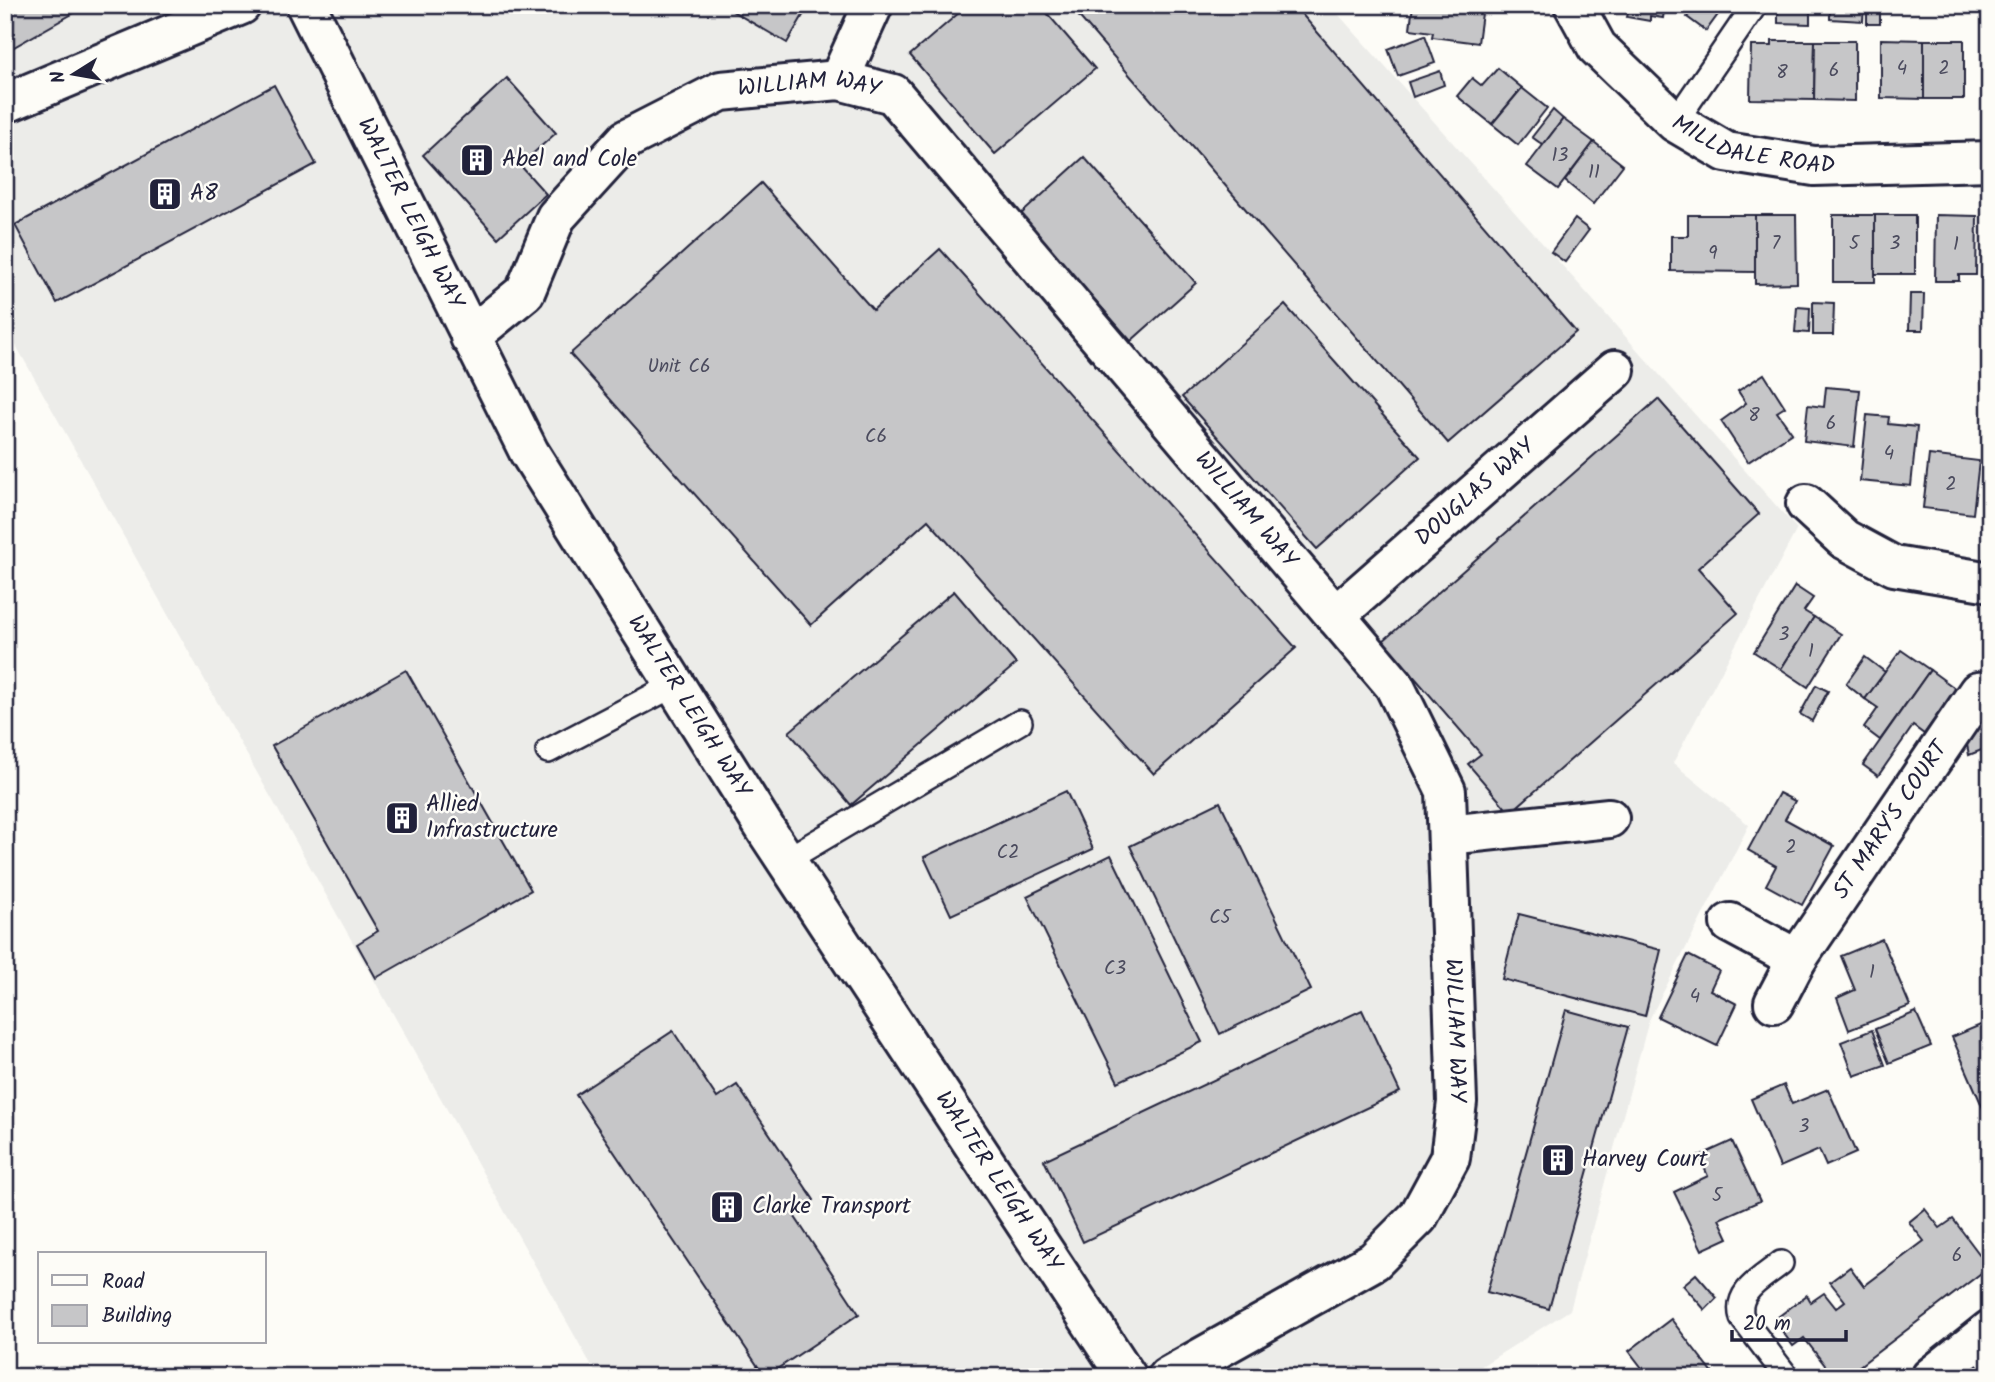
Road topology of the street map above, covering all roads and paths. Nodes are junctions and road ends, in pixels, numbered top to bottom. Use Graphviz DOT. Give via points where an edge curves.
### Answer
graph roads {
  1 [pos="241,5"];
  2 [pos="306,5"];
  3 [pos="873,5"];
  4 [pos="1574,5"];
  5 [pos="1755,5"];
  6 [pos="839,80"];
  7 [pos="11,101"];
  8 [pos="1675,122"];
  9 [pos="1990,161"];
  10 [pos="470,337"];
  11 [pos="1615,370"];
  12 [pos="1806,504"];
  13 [pos="1990,582"];
  14 [pos="1335,616"];
  15 [pos="676,684"];
  16 [pos="1990,691"];
  17 [pos="1020,722"];
  18 [pos="548,751"];
  19 [pos="1609,818"];
  20 [pos="1448,835"];
  21 [pos="786,860"];
  22 [pos="1730,923"];
  23 [pos="1797,959"];
  24 [pos="1774,1003"];
  25 [pos="1781,1263"];
  26 [pos="1985,1344"];
  27 [pos="1127,1377"];
  28 [pos="1167,1377"];
  29 [pos="1787,1377"];
  30 [pos="1931,1377"];
  1 -- 7 [label="street"];
  2 -- 10 [label="street, WALTER LEIGH WAY"];
  3 -- 6 [label="street"];
  4 -- 8 [label="street, MILLDALE ROAD" via="1597,47"];
  5 -- 8 [label="lane"];
  6 -- 10 [label="street, WILLIAM WAY" via="722,90 627,139 556,217 525,292"];
  6 -- 14 [label="street, WILLIAM WAY" via="893,94"];
  8 -- 9 [label="street, MILLDALE ROAD" via="1726,152 1814,166"];
  10 -- 15 [label="street, WALTER LEIGH WAY" via="529,452"];
  11 -- 14 [label="street, DOUGLAS WAY"];
  12 -- 13 [label="street" via="1844,539 1894,566"];
  14 -- 20 [label="street, WILLIAM WAY" via="1394,685 1446,791"];
  15 -- 18 [label="lane"];
  15 -- 21 [label="street, WALTER LEIGH WAY"];
  16 -- 23 [label="street, ST MARY'S COURT" via="1978,692"];
  17 -- 21 [label="lane"];
  19 -- 20 [label="street"];
  20 -- 28 [label="street, WILLIAM WAY" via="1457,1102 1450,1158 1418,1217 1374,1261"];
  21 -- 27 [label="street, WALTER LEIGH WAY"];
  22 -- 23 [label="street"];
  23 -- 24 [label="street, ST MARY'S COURT"];
  25 -- 29 [label="lane" via="1744,1293 1740,1311"];
  26 -- 30 [label="street"];
}
